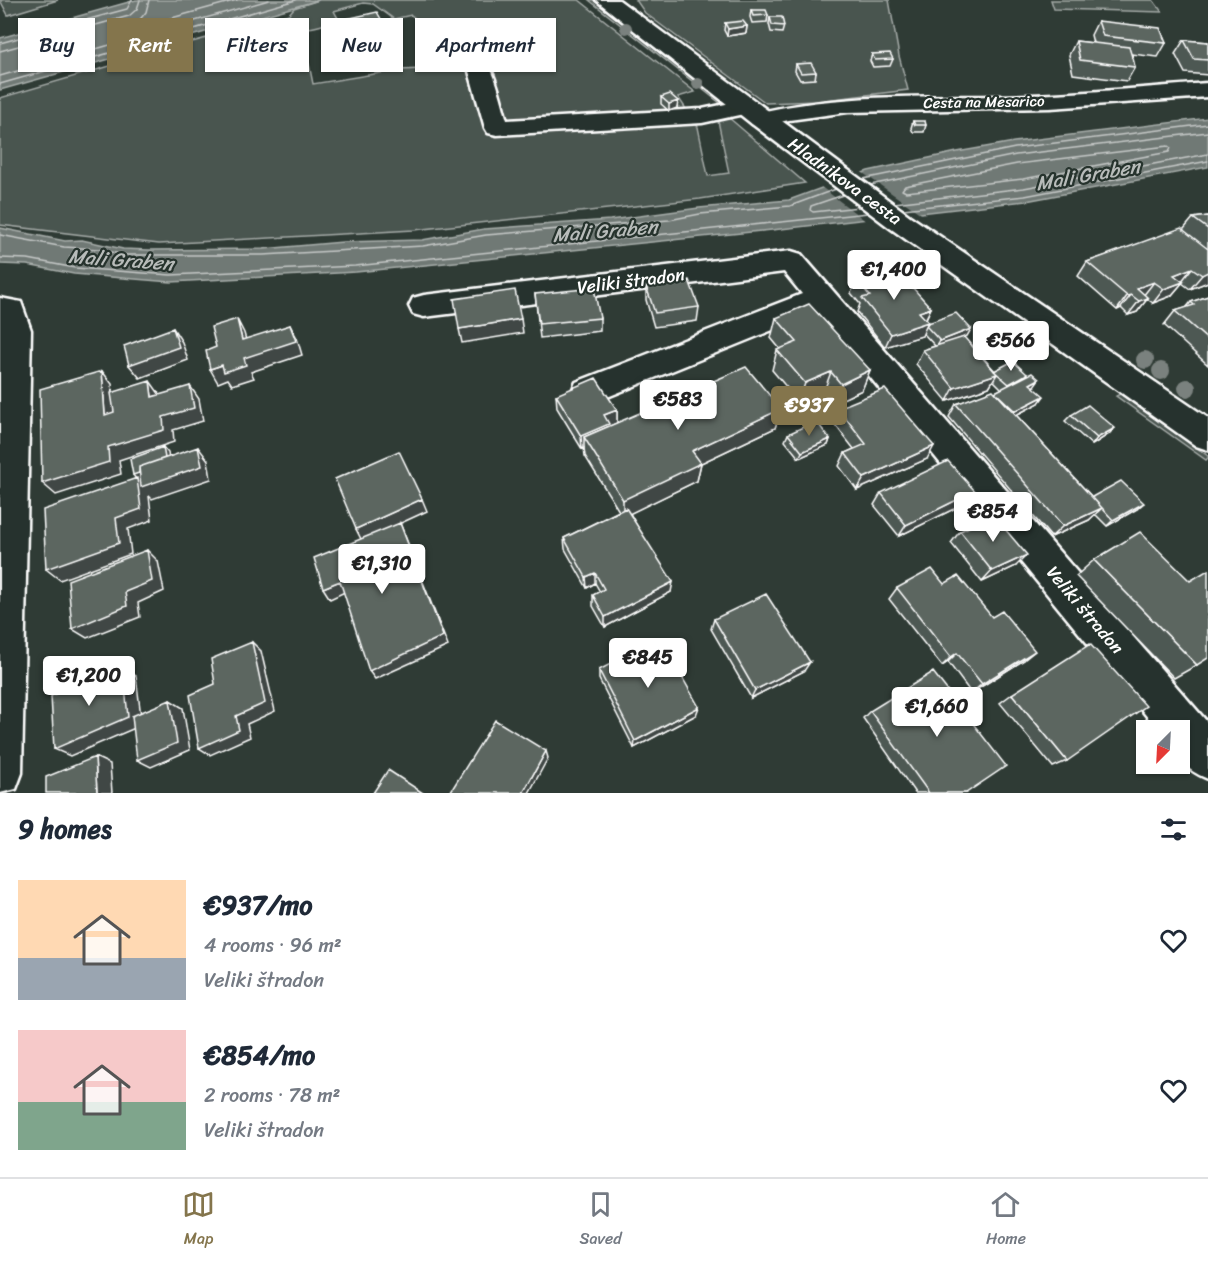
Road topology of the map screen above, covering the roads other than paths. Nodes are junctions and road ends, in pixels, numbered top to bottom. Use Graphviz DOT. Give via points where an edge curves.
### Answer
graph roads {
  1 [pos="606,0"];
  2 [pos="480,72"];
  3 [pos="1208,90"];
  4 [pos="753,113"];
  5 [pos="822,298"];
  6 [pos="424,306"];
  7 [pos="0,309"];
  8 [pos="588,391"];
  9 [pos="1208,436"];
  10 [pos="1208,757"];
  11 [pos="0,773"];
  1 -- 4 [label="street, Hladnikova cesta"];
  2 -- 4 [label="street, Cesta na Mesarico" via="497,128"];
  3 -- 4 [label="street, Cesta na Mesarico"];
  4 -- 9 [label="street, Hladnikova cesta" via="900,222"];
  5 -- 6 [label="street, Veliki štradon" via="791,261"];
  5 -- 8 [label="street"];
  5 -- 10 [label="street, Veliki štradon"];
  7 -- 11 [label="street" via="10,310 16,330"];
}
